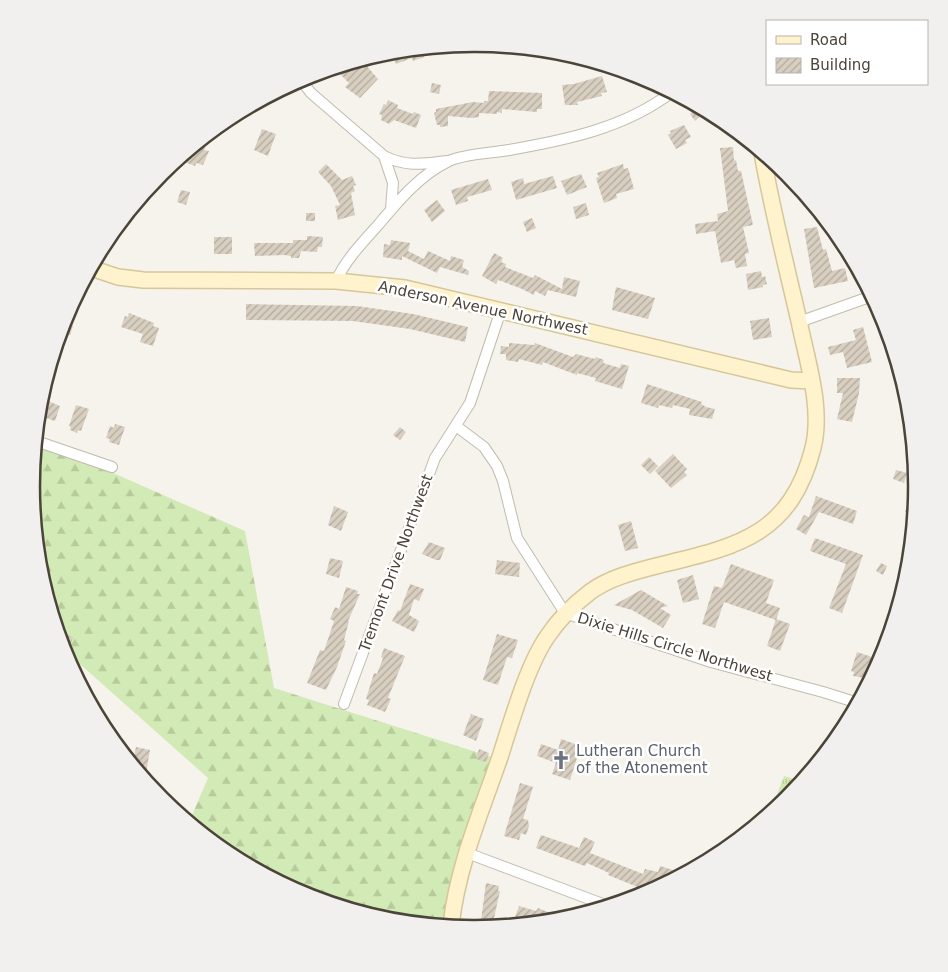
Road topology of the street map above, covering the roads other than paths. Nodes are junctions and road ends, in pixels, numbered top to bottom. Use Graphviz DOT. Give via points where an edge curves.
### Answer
graph roads {
  1 [pos="305,86"];
  2 [pos="665,96"];
  3 [pos="384,156"];
  4 [pos="450,160"];
  5 [pos="764,164"];
  6 [pos="391,209"];
  7 [pos="97,270"];
  8 [pos="336,281"];
  9 [pos="865,298"];
  10 [pos="500,310"];
  11 [pos="799,322"];
  12 [pos="812,381"];
  13 [pos="456,426"];
  14 [pos="43,443"];
  15 [pos="112,467"];
  16 [pos="565,613"];
  17 [pos="851,701"];
  18 [pos="344,704"];
  19 [pos="467,853"];
  20 [pos="597,902"];
  21 [pos="452,919"];
  1 -- 3 [label="street"];
  2 -- 4 [label="street" via="641,111 587,134"];
  3 -- 4 [label="street" via="412,165"];
  3 -- 6 [label="street" via="393,183"];
  4 -- 6 [label="street" via="423,177"];
  5 -- 11 [label="main road"];
  6 -- 8 [label="street" via="342,267"];
  7 -- 8 [label="main road, Anderson Avenue Northwest" via="118,278 144,280"];
  8 -- 10 [label="main road, Anderson Avenue Northwest" via="405,288"];
  9 -- 11 [label="street"];
  10 -- 12 [label="main road, Anderson Avenue Northwest" via="791,380"];
  10 -- 13 [label="street" via="470,403"];
  11 -- 12 [label="main road"];
  12 -- 16 [label="main road" via="816,426 813,447 798,489 774,520 753,536 728,548 613,579 591,591"];
  13 -- 16 [label="street, Dixie Hills Circle Northwest" via="484,447 498,466 517,538"];
  13 -- 18 [label="street, Tremont Drive Northwest" via="435,458"];
  14 -- 15 [label="street"];
  16 -- 17 [label="street, Dixie Hills Circle Northwest" via="711,662"];
  16 -- 19 [label="main road" via="546,638 535,660"];
  19 -- 20 [label="street"];
  19 -- 21 [label="main road"];
}
